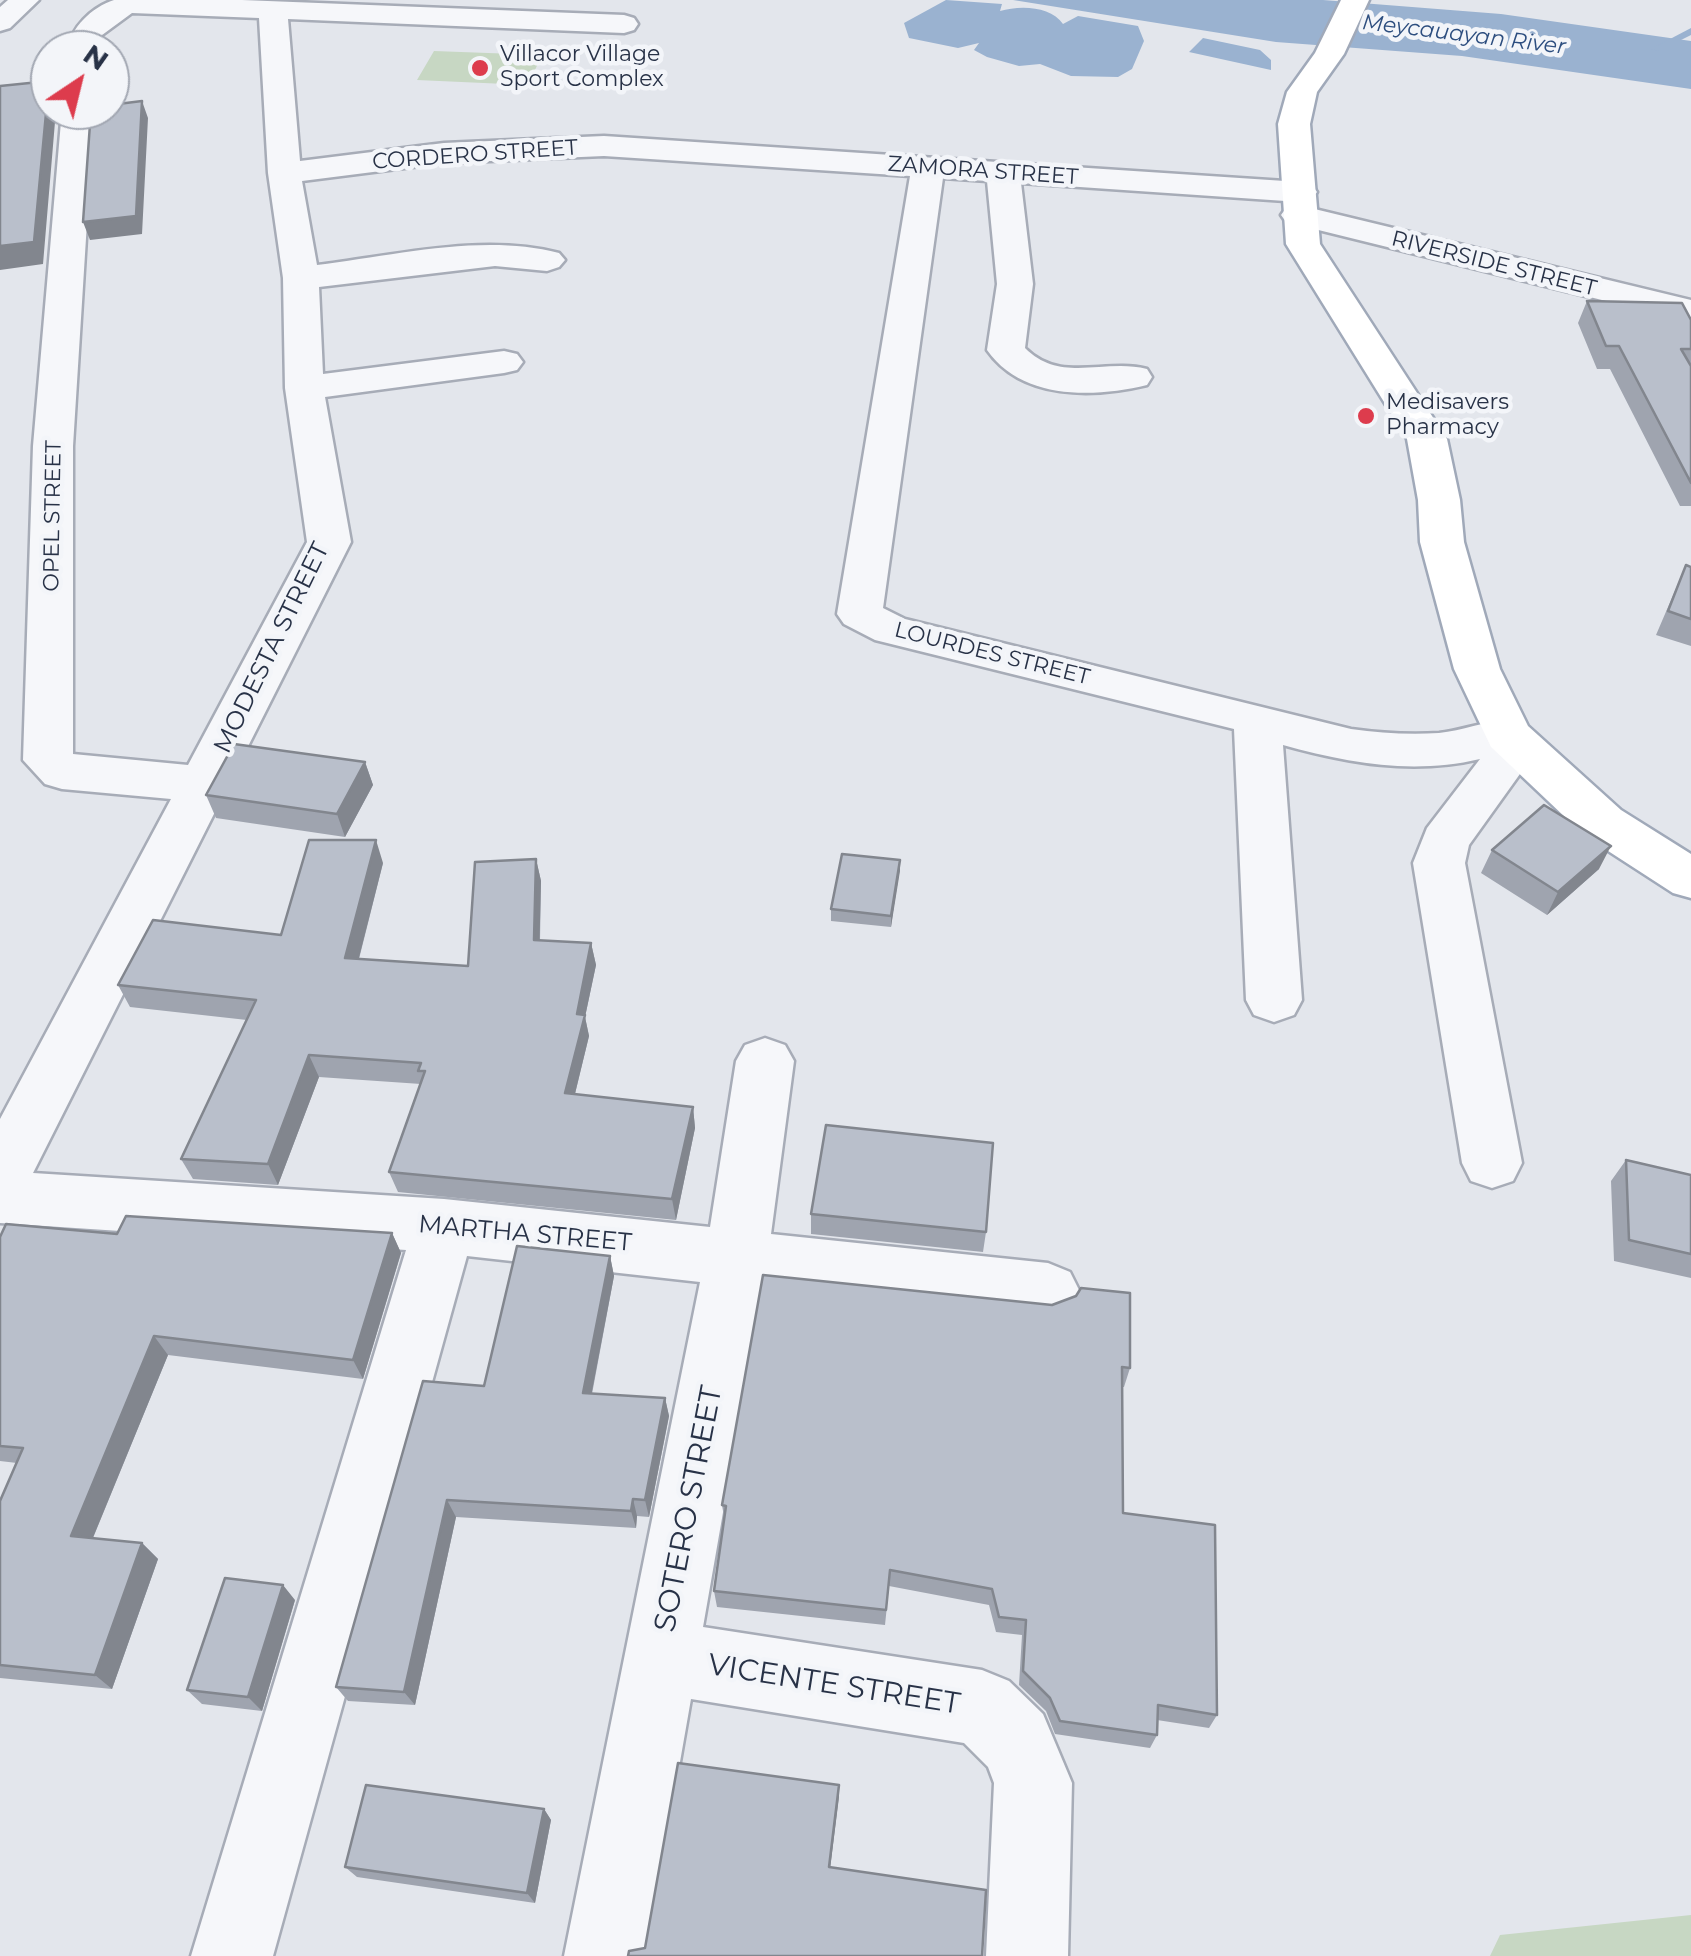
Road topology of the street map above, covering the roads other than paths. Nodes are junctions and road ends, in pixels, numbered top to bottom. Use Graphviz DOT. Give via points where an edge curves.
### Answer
graph roads {
  1 [pos="25,0"];
  2 [pos="1355,0"];
  3 [pos="274,10"];
  4 [pos="0,22"];
  5 [pos="624,24"];
  6 [pos="91,30"];
  7 [pos="77,130"];
  8 [pos="666,150"];
  9 [pos="928,168"];
  10 [pos="1002,172"];
  11 [pos="284,173"];
  12 [pos="1299,203"];
  13 [pos="547,260"];
  14 [pos="301,278"];
  15 [pos="1691,310"];
  16 [pos="504,362"];
  17 [pos="1133,378"];
  18 [pos="304,388"];
  19 [pos="1256,719"];
  20 [pos="1512,741"];
  21 [pos="205,784"];
  22 [pos="1691,879"];
  23 [pos="1274,1000"];
  24 [pos="765,1061"];
  25 [pos="1492,1163"];
  26 [pos="0,1177"];
  27 [pos="0,1198"];
  28 [pos="444,1226"];
  29 [pos="737,1255"];
  30 [pos="1048,1292"];
  31 [pos="661,1657"];
  32 [pos="232,1956"];
  33 [pos="605,1956"];
  34 [pos="1027,1956"];
  1 -- 4 [label="street"];
  2 -- 12 [label="main road" via="1302,92 1294,124"];
  3 -- 5 [label="street"];
  3 -- 6 [label="street" via="121,6"];
  3 -- 11 [label="street, MODESTA STREET"];
  7 -- 21 [label="street, OPEL STREET" via="53,446 48,760 62,772"];
  8 -- 9 [label="street, ZAMORA STREET"];
  8 -- 11 [label="street, CORDERO STREET" via="444,153"];
  9 -- 10 [label="street, ZAMORA STREET"];
  9 -- 19 [label="street, LOURDES STREET" via="860,614 891,630"];
  10 -- 12 [label="street, ZAMORA STREET"];
  10 -- 17 [label="street" via="1016,284 1006,350 1016,362 1052,378"];
  11 -- 14 [label="street, MODESTA STREET"];
  12 -- 15 [label="street, RIVERSIDE STREET"];
  12 -- 20 [label="main road" via="1303,244 1427,439 1442,542 1477,668"];
  13 -- 14 [label="street" via="495,255"];
  14 -- 18 [label="street, MODESTA STREET"];
  16 -- 18 [label="street"];
  18 -- 21 [label="street, MODESTA STREET" via="329,542"];
  19 -- 20 [label="street, LOURDES STREET" via="1368,750 1429,753"];
  19 -- 23 [label="street"];
  20 -- 22 [label="main road" via="1604,823"];
  20 -- 25 [label="street" via="1446,841 1438,864"];
  21 -- 26 [label="street, MODESTA STREET"];
  24 -- 29 [label="street, SOTERO STREET"];
  27 -- 28 [label="street, MARTHA STREET"];
  28 -- 29 [label="street, MARTHA STREET"];
  28 -- 32 [label="street"];
  29 -- 30 [label="street, MARTHA STREET"];
  29 -- 31 [label="street, SOTERO STREET"];
  31 -- 33 [label="street, SOTERO STREET"];
  31 -- 34 [label="street, VICENTE STREET" via="982,1708 1016,1741 1034,1783"];
}
